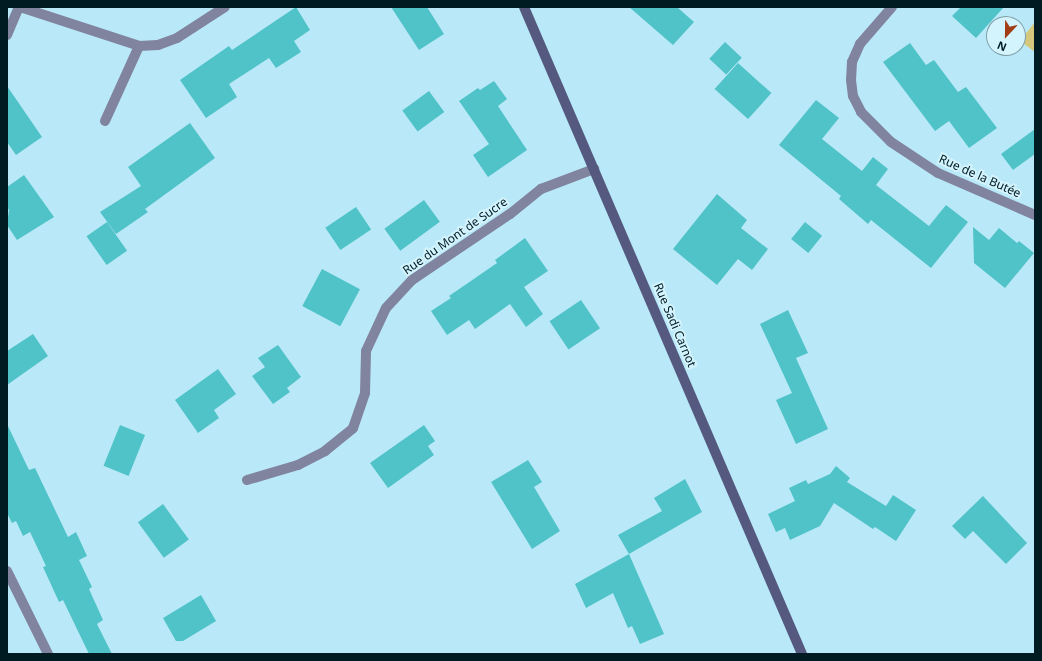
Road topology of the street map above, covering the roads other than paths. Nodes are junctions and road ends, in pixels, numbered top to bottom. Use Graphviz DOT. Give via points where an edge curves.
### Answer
graph roads {
  1 [pos="20,7"];
  2 [pos="226,7"];
  3 [pos="524,7"];
  4 [pos="892,7"];
  5 [pos="7,35"];
  6 [pos="139,46"];
  7 [pos="105,121"];
  8 [pos="594,169"];
  9 [pos="1035,214"];
  10 [pos="246,480"];
  11 [pos="7,571"];
  12 [pos="48,654"];
  13 [pos="802,654"];
  1 -- 5 [label="street"];
  1 -- 6 [label="street"];
  2 -- 6 [label="street" via="177,38 158,45"];
  3 -- 8 [label="main road, Rue Sadi Carnot"];
  4 -- 9 [label="street, Rue de la Butée" via="860,44 852,62 853,96 861,112 891,142 938,173"];
  6 -- 7 [label="street"];
  8 -- 10 [label="street, Rue du Mont de Sucre" via="541,188 510,214 412,280 386,308 366,351 365,393 353,428 325,451 298,465"];
  8 -- 13 [label="main road, Rue Sadi Carnot"];
  11 -- 12 [label="street"];
}
